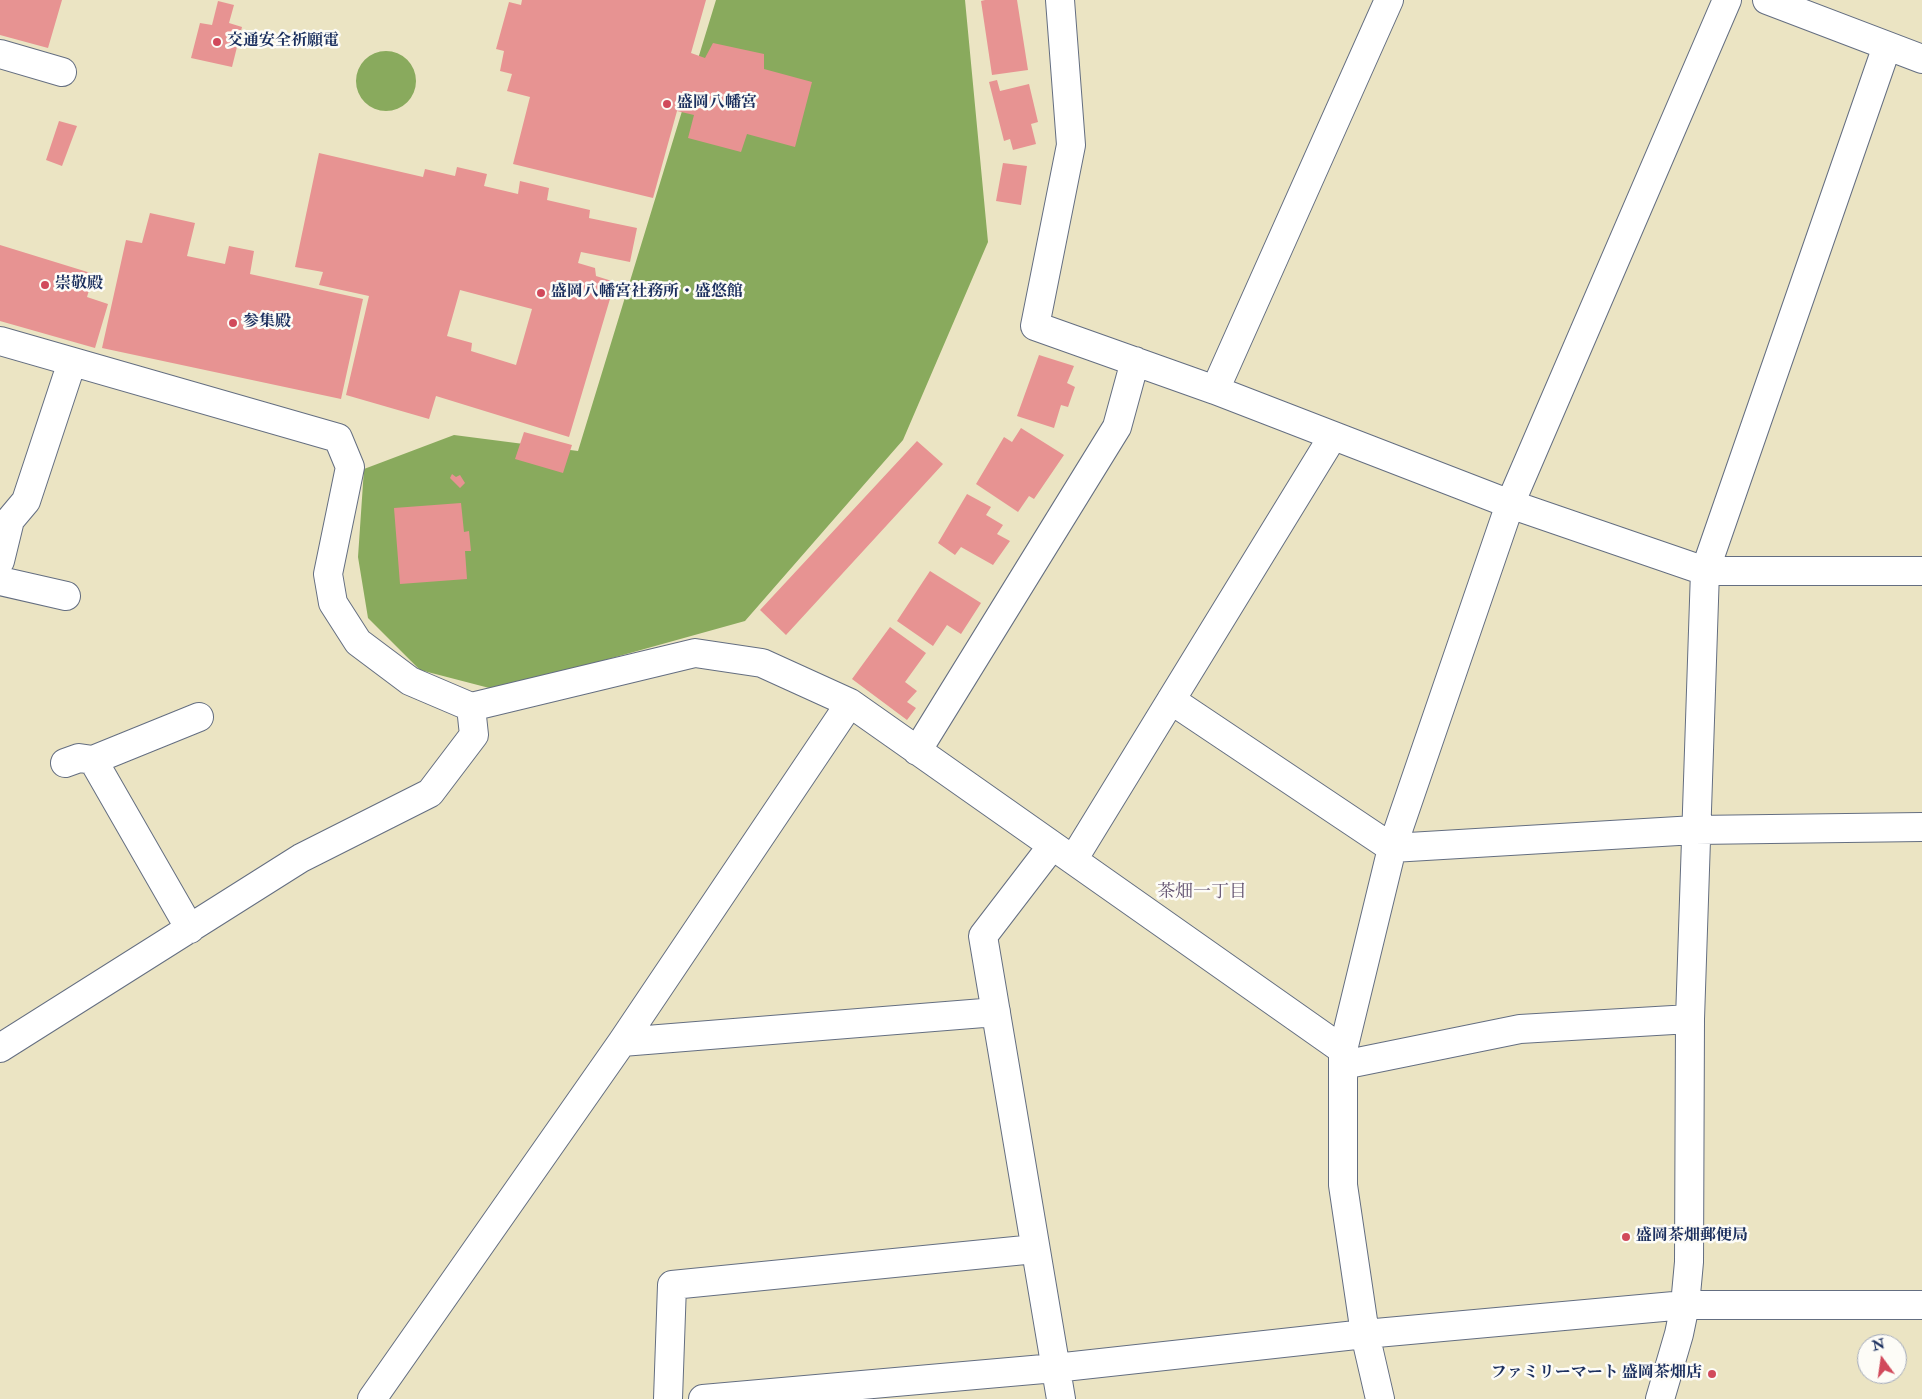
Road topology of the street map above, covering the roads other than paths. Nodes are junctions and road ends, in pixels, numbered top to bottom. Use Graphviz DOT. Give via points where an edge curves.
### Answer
graph roads {
  1 [pos="1060,0"];
  2 [pos="1389,0"];
  3 [pos="1727,0"];
  4 [pos="1767,0"];
  5 [pos="1887,46"];
  6 [pos="0,54"];
  7 [pos="1922,59"];
  8 [pos="62,72"];
  9 [pos="0,341"];
  10 [pos="1135,360"];
  11 [pos="72,362"];
  12 [pos="1215,390"];
  13 [pos="1334,436"];
  14 [pos="1510,504"];
  15 [pos="0,561"];
  16 [pos="1705,571"];
  17 [pos="1922,571"];
  18 [pos="0,581"];
  19 [pos="66,596"];
  20 [pos="1171,700"];
  21 [pos="850,703"];
  22 [pos="471,707"];
  23 [pos="199,717"];
  24 [pos="917,751"];
  25 [pos="93,760"];
  26 [pos="65,763"];
  27 [pos="1922,828"];
  28 [pos="1695,830"];
  29 [pos="1392,848"];
  30 [pos="1062,853"];
  31 [pos="190,929"];
  32 [pos="996,1012"];
  33 [pos="1690,1019"];
  34 [pos="622,1042"];
  35 [pos="0,1048"];
  36 [pos="1343,1057"];
  37 [pos="1035,1249"];
  38 [pos="1685,1305"];
  39 [pos="1922,1305"];
  40 [pos="1365,1334"];
  41 [pos="1055,1368"];
  42 [pos="372,1399"];
  43 [pos="668,1399"];
  44 [pos="703,1399"];
  45 [pos="1061,1399"];
  46 [pos="1380,1399"];
  47 [pos="1660,1399"];
  1 -- 10 [label="street" via="1072,144 1035,326"];
  2 -- 12 [label="street"];
  3 -- 14 [label="street"];
  4 -- 5 [label="street"];
  5 -- 7 [label="street"];
  5 -- 16 [label="street"];
  6 -- 8 [label="street"];
  9 -- 11 [label="street"];
  10 -- 12 [label="street"];
  10 -- 24 [label="street" via="1118,427"];
  11 -- 15 [label="street" via="26,501 10,520"];
  11 -- 22 [label="street" via="338,438 350,467 328,574 333,603 358,642 410,681"];
  12 -- 13 [label="street"];
  13 -- 14 [label="street"];
  13 -- 20 [label="street"];
  14 -- 16 [label="street"];
  14 -- 29 [label="street"];
  16 -- 17 [label="street"];
  16 -- 28 [label="street"];
  18 -- 19 [label="street"];
  20 -- 29 [label="street"];
  20 -- 30 [label="street"];
  21 -- 22 [label="street" via="762,663 695,653"];
  21 -- 24 [label="street"];
  21 -- 34 [label="street"];
  22 -- 31 [label="street" via="474,734 430,793 301,858"];
  23 -- 25 [label="street"];
  24 -- 30 [label="street"];
  25 -- 26 [label="street" via="79,758"];
  25 -- 31 [label="street"];
  27 -- 28 [label="street"];
  28 -- 29 [label="street"];
  28 -- 33 [label="street"];
  29 -- 36 [label="street"];
  30 -- 32 [label="street" via="983,936"];
  30 -- 36 [label="street"];
  31 -- 35 [label="street"];
  32 -- 34 [label="street"];
  32 -- 37 [label="street"];
  33 -- 36 [label="street" via="1520,1029"];
  33 -- 38 [label="street" via="1689,1262"];
  34 -- 42 [label="street"];
  36 -- 40 [label="street" via="1343,1185"];
  37 -- 41 [label="street"];
  37 -- 43 [label="street" via="672,1285"];
  38 -- 39 [label="street"];
  38 -- 40 [label="street"];
  38 -- 47 [label="street"];
  40 -- 41 [label="street"];
  40 -- 46 [label="street"];
  41 -- 44 [label="street"];
  41 -- 45 [label="street"];
}
